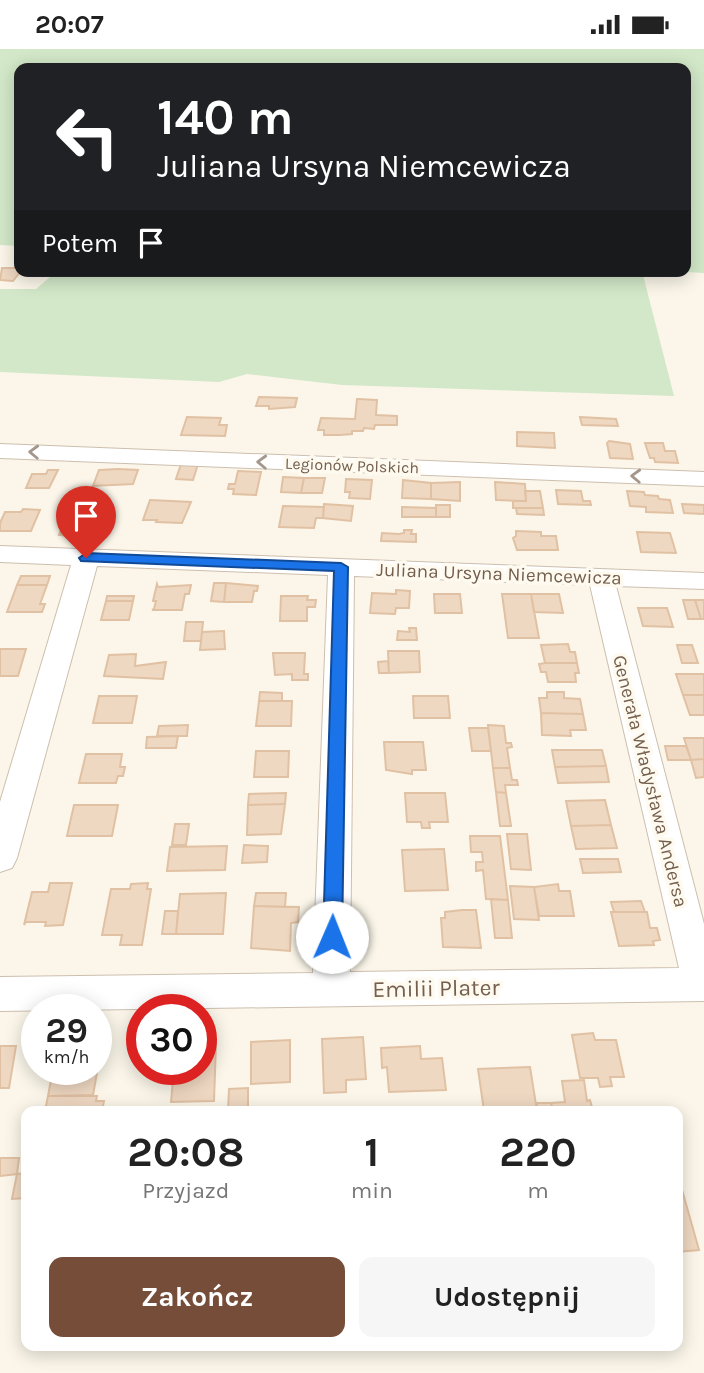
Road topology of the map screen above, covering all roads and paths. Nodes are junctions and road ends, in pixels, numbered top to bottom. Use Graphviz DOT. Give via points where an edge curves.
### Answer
graph roads {
  1 [pos="0,451"];
  2 [pos="704,478"];
  3 [pos="0,554"];
  4 [pos="86,558"];
  5 [pos="341,567"];
  6 [pos="601,577"];
  7 [pos="704,581"];
  8 [pos="0,858"];
  9 [pos="702,984"];
  10 [pos="331,990"];
  11 [pos="0,994"];
  2 -- 1 [label="street, Legionów Polskich, one-way"];
  3 -- 4 [label="street, Juliana Ursyna Niemcewicza"];
  4 -- 5 [label="street, Juliana Ursyna Niemcewicza"];
  4 -- 8 [label="street"];
  5 -- 6 [label="street, Juliana Ursyna Niemcewicza"];
  5 -- 10 [label="street"];
  6 -- 7 [label="street, Juliana Ursyna Niemcewicza"];
  6 -- 9 [label="street, Generała Władysława Andersa"];
  9 -- 10 [label="street, Emilii Plater"];
  10 -- 11 [label="street, Emilii Plater"];
}
